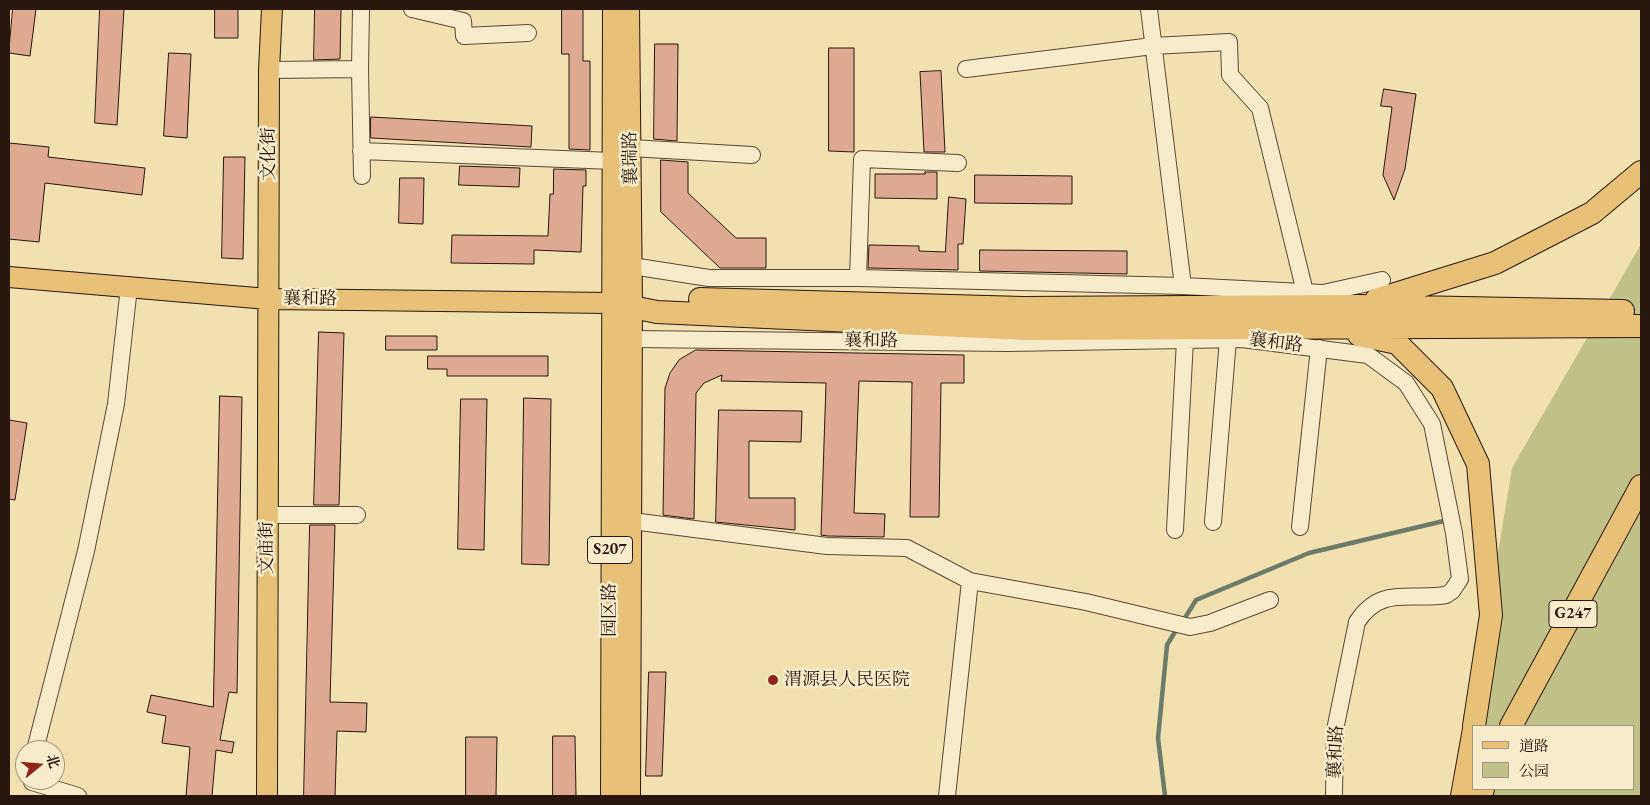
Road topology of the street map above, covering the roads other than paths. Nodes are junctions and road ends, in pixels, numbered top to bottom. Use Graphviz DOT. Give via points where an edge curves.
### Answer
graph roads {
  1 [pos="272,9"];
  2 [pos="362,9"];
  3 [pos="412,9"];
  4 [pos="613,9"];
  5 [pos="630,9"];
  6 [pos="1149,9"];
  7 [pos="528,33"];
  8 [pos="1153,46"];
  9 [pos="360,69"];
  10 [pos="966,69"];
  11 [pos="269,70"];
  12 [pos="631,148"];
  13 [pos="361,151"];
  14 [pos="752,155"];
  15 [pos="613,161"];
  16 [pos="958,163"];
  17 [pos="1641,172"];
  18 [pos="362,176"];
  19 [pos="632,266"];
  20 [pos="9,277"];
  21 [pos="858,278"];
  22 [pos="1382,280"];
  23 [pos="1183,286"];
  24 [pos="129,287"];
  25 [pos="1305,292"];
  26 [pos="268,299"];
  27 [pos="622,305"];
  28 [pos="1356,306"];
  29 [pos="1641,311"];
  30 [pos="1316,326"];
  31 [pos="1641,326"];
  32 [pos="632,339"];
  33 [pos="1228,339"];
  34 [pos="1184,340"];
  35 [pos="1319,348"];
  36 [pos="1639,492"];
  37 [pos="268,515"];
  38 [pos="357,515"];
  39 [pos="632,521"];
  40 [pos="1213,522"];
  41 [pos="1300,527"];
  42 [pos="1176,530"];
  43 [pos="970,581"];
  44 [pos="1270,600"];
  45 [pos="1474,725"];
  46 [pos="1512,725"];
  47 [pos="1472,739"];
  48 [pos="39,740"];
  49 [pos="50,790"];
  50 [pos="78,796"];
  51 [pos="267,796"];
  52 [pos="611,796"];
  53 [pos="630,796"];
  54 [pos="947,796"];
  55 [pos="1334,796"];
  56 [pos="1462,796"];
  1 -- 11 [label="main road, 文化街"];
  2 -- 9 [label="street"];
  3 -- 7 [label="street" via="463,21 464,36"];
  4 -- 15 [label="main road, 襄瑞路 / S207"];
  5 -- 12 [label="main road, 襄瑞路 / S207"];
  6 -- 8 [label="street"];
  8 -- 10 [label="street"];
  8 -- 23 [label="street"];
  8 -- 25 [label="street" via="1229,42 1230,75 1260,108"];
  9 -- 11 [label="street"];
  9 -- 13 [label="street"];
  11 -- 26 [label="main road, 文化街"];
  12 -- 14 [label="street"];
  12 -- 19 [label="main road, 襄瑞路 / S207"];
  13 -- 15 [label="street"];
  13 -- 18 [label="street"];
  15 -- 27 [label="main road, 襄瑞路 / S207"];
  16 -- 21 [label="street" via="862,159"];
  17 -- 28 [label="highway" via="1592,213 1495,263"];
  19 -- 21 [label="street" via="710,278"];
  19 -- 27 [label="main road, 襄瑞路 / S207"];
  20 -- 24 [label="main road, 襄和路"];
  21 -- 23 [label="street"];
  22 -- 25 [label="street" via="1323,293"];
  23 -- 25 [label="street"];
  24 -- 26 [label="main road, 襄和路"];
  24 -- 48 [label="street" via="109,441 86,551"];
  26 -- 27 [label="main road, 襄和路"];
  26 -- 37 [label="main road, 文庙街"];
  27 -- 28 [label="highway" via="656,297 1023,308"];
  27 -- 30 [label="highway" via="657,312 1026,329"];
  27 -- 32 [label="main road, 园区路 / S207"];
  27 -- 52 [label="main road, 园区路 / S207"];
  28 -- 29 [label="highway"];
  30 -- 31 [label="highway"];
  30 -- 45 [label="highway" via="1397,343 1442,388 1478,464 1491,615"];
  32 -- 34 [label="street, 襄和路" via="1008,343"];
  32 -- 39 [label="main road, 园区路 / S207"];
  33 -- 34 [label="street, 襄和路"];
  33 -- 35 [label="street, 襄和路"];
  33 -- 40 [label="street"];
  34 -- 42 [label="street"];
  35 -- 41 [label="street"];
  35 -- 55 [label="street, 襄和路" via="1368,355 1406,383 1432,424 1460,579 1446,595 1386,597 1374,602 1357,622 1335,730"];
  36 -- 46 [label="highway, G247"];
  37 -- 38 [label="street"];
  37 -- 51 [label="main road, 文庙街"];
  39 -- 43 [label="street" via="827,546 907,548"];
  39 -- 53 [label="main road, 园区路 / S207"];
  43 -- 44 [label="street" via="1086,602 1190,627 1210,623"];
  43 -- 54 [label="street"];
  47 -- 56 [label="highway"];
  49 -- 50 [label="street"];
}
